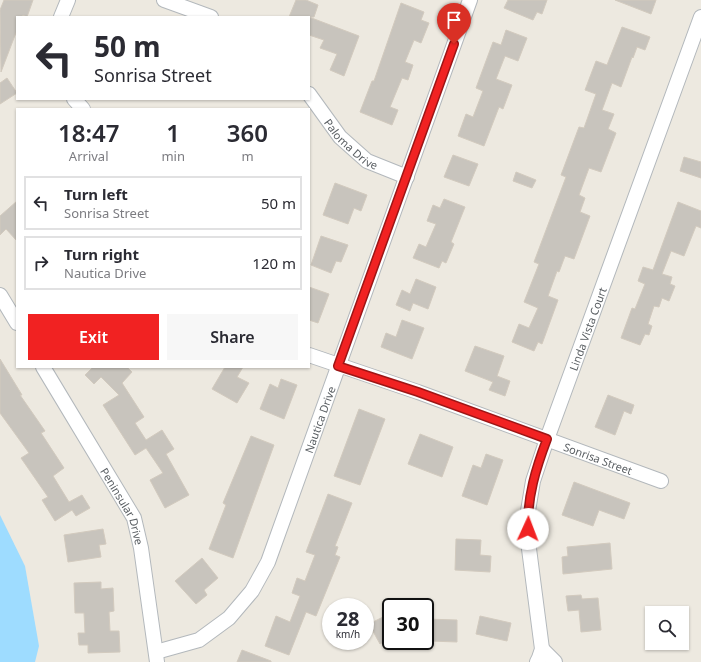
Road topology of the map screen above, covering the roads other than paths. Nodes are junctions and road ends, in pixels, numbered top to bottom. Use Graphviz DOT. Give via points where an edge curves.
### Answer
graph roads {
  1 [pos="68,0"];
  2 [pos="164,0"];
  3 [pos="470,0"];
  4 [pos="61,16"];
  5 [pos="208,16"];
  6 [pos="701,17"];
  7 [pos="310,95"];
  8 [pos="75,100"];
  9 [pos="82,108"];
  10 [pos="406,177"];
  11 [pos="0,295"];
  12 [pos="16,321"];
  13 [pos="310,355"];
  14 [pos="338,366"];
  15 [pos="44,368"];
  16 [pos="547,439"];
  17 [pos="661,481"];
  18 [pos="539,656"];
  19 [pos="156,657"];
  20 [pos="555,662"];
  1 -- 4 [label="street"];
  2 -- 5 [label="street"];
  3 -- 10 [label="street, Nautica Drive"];
  6 -- 16 [label="street, Linda Vista Court"];
  7 -- 10 [label="street, Paloma Drive" via="340,137 367,161"];
  8 -- 9 [label="street"];
  10 -- 14 [label="street, Nautica Drive"];
  11 -- 12 [label="street"];
  13 -- 14 [label="street, Sonrisa Street"];
  14 -- 16 [label="street, Sonrisa Street"];
  14 -- 19 [label="street, Nautica Drive" via="268,562 252,591 229,618 199,640"];
  15 -- 19 [label="street, Peninsular Drive" via="134,518 141,548"];
  16 -- 17 [label="street, Sonrisa Street"];
  16 -- 18 [label="street, Linda Vista Court" via="533,481 527,517"];
  18 -- 20 [label="street, Linda Vista Court"];
}
